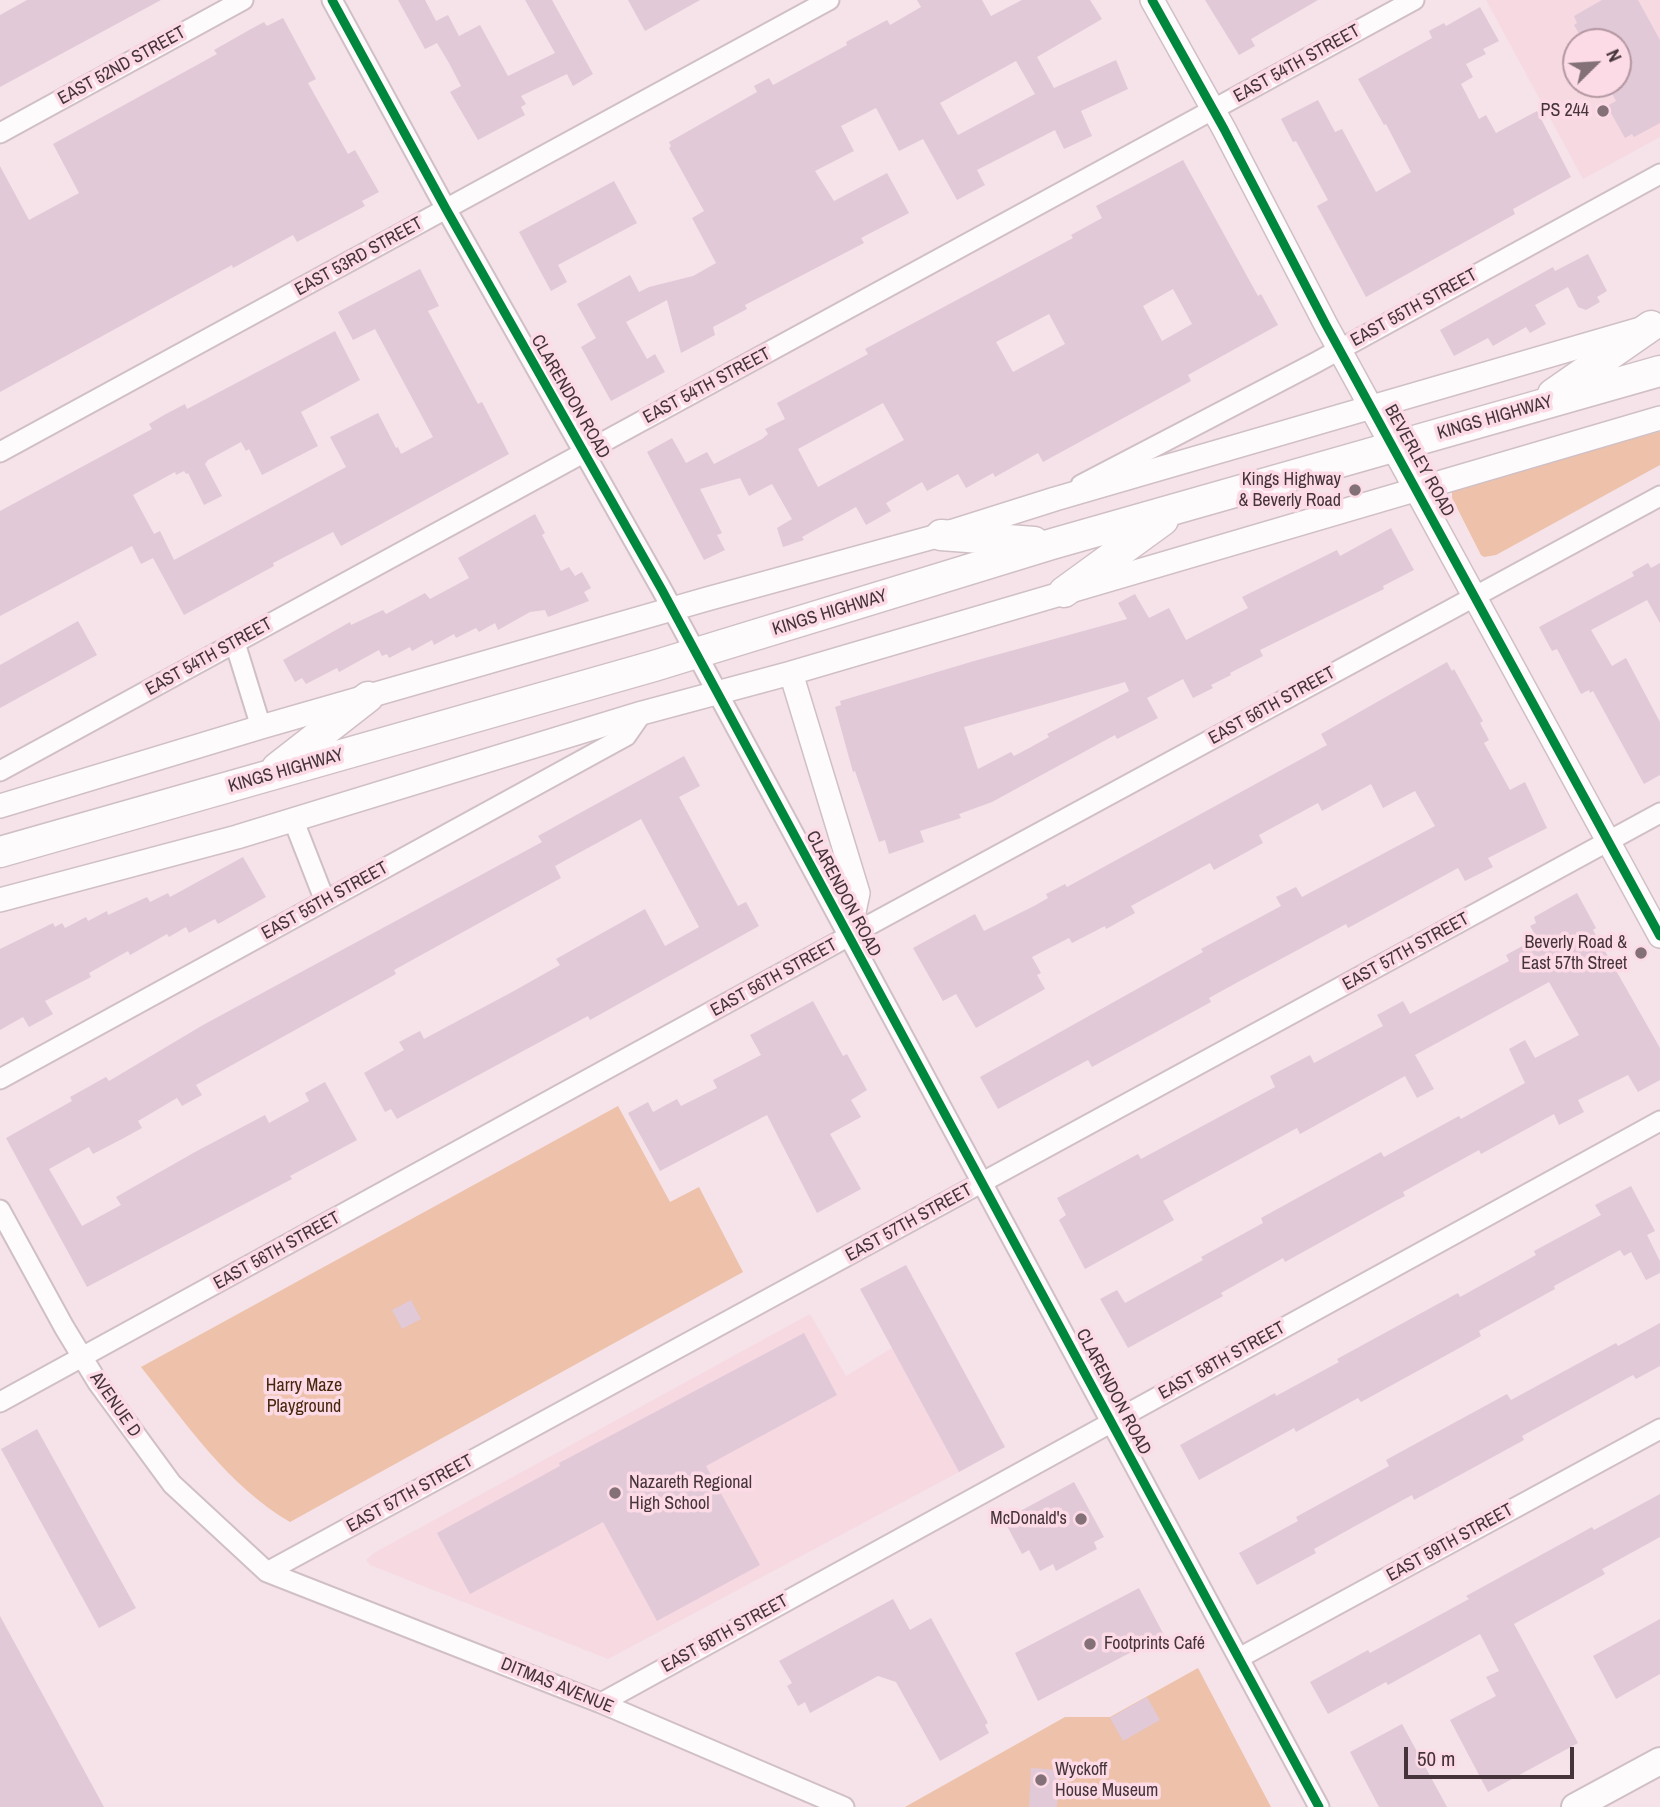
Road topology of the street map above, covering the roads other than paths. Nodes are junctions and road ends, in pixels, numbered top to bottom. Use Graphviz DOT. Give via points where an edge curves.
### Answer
graph roads {
  1 [pos="243,0"];
  2 [pos="332,0"];
  3 [pos="829,0"];
  4 [pos="1152,0"];
  5 [pos="1414,0"];
  6 [pos="1213,110"];
  7 [pos="0,133"];
  8 [pos="1660,174"];
  9 [pos="446,209"];
  10 [pos="1655,325"];
  11 [pos="1339,349"];
  12 [pos="1660,371"];
  13 [pos="1371,407"];
  14 [pos="1532,408"];
  15 [pos="1660,418"];
  16 [pos="1393,448"];
  17 [pos="0,452"];
  18 [pos="584,453"];
  19 [pos="1416,489"];
  20 [pos="1660,496"];
  21 [pos="1055,499"];
  22 [pos="1180,508"];
  23 [pos="941,535"];
  24 [pos="1052,544"];
  25 [pos="1064,592"];
  26 [pos="1474,595"];
  27 [pos="672,610"];
  28 [pos="235,643"];
  29 [pos="696,654"];
  30 [pos="791,673"];
  31 [pos="716,692"];
  32 [pos="368,696"];
  33 [pos="642,713"];
  34 [pos="261,727"];
  35 [pos="0,771"];
  36 [pos="266,777"];
  37 [pos="0,806"];
  38 [pos="1660,813"];
  39 [pos="293,819"];
  40 [pos="1608,841"];
  41 [pos="0,852"];
  42 [pos="0,901"];
  43 [pos="325,901"];
  44 [pos="849,936"];
  45 [pos="1660,936"];
  46 [pos="0,1079"];
  47 [pos="1660,1121"];
  48 [pos="982,1183"];
  49 [pos="0,1210"];
  50 [pos="83,1357"];
  51 [pos="0,1402"];
  52 [pos="1111,1422"];
  53 [pos="1660,1429"];
  54 [pos="267,1572"];
  55 [pos="1239,1658"];
  56 [pos="601,1703"];
  57 [pos="1660,1761"];
  58 [pos="844,1807"];
  59 [pos="1320,1807"];
  60 [pos="1575,1807"];
  1 -- 7 [label="street, EAST 52ND STREET"];
  2 -- 9 [label="street, CLARENDON ROAD"];
  3 -- 9 [label="street, EAST 53RD STREET"];
  4 -- 6 [label="street, BEVERLEY ROAD"];
  5 -- 6 [label="street, EAST 54TH STREET"];
  6 -- 11 [label="street, BEVERLEY ROAD"];
  6 -- 18 [label="street, EAST 54TH STREET"];
  8 -- 11 [label="street, EAST 55TH STREET"];
  9 -- 17 [label="street, EAST 53RD STREET"];
  9 -- 18 [label="street, CLARENDON ROAD"];
  10 -- 13 [label="street"];
  10 -- 14 [label="main road"];
  11 -- 13 [label="street, BEVERLEY ROAD"];
  11 -- 21 [label="street, EAST 55TH STREET"];
  12 -- 14 [label="main road, KINGS HIGHWAY"];
  13 -- 16 [label="street, BEVERLEY ROAD"];
  13 -- 21 [label="street"];
  14 -- 16 [label="main road, KINGS HIGHWAY"];
  15 -- 19 [label="street"];
  16 -- 19 [label="street, BEVERLEY ROAD"];
  16 -- 22 [label="main road, KINGS HIGHWAY"];
  18 -- 27 [label="street, CLARENDON ROAD"];
  18 -- 28 [label="street, EAST 54TH STREET"];
  19 -- 25 [label="street"];
  19 -- 26 [label="street, BEVERLEY ROAD"];
  20 -- 26 [label="street, EAST 56TH STREET"];
  21 -- 23 [label="street"];
  22 -- 24 [label="main road, KINGS HIGHWAY"];
  22 -- 25 [label="main road"];
  23 -- 24 [label="main road"];
  23 -- 27 [label="street"];
  24 -- 29 [label="main road, KINGS HIGHWAY"];
  25 -- 30 [label="street"];
  26 -- 40 [label="street, BEVERLEY ROAD"];
  26 -- 44 [label="street, EAST 56TH STREET"];
  27 -- 29 [label="street, CLARENDON ROAD"];
  27 -- 32 [label="street"];
  28 -- 34 [label="street"];
  28 -- 35 [label="street, EAST 54TH STREET"];
  29 -- 31 [label="street, CLARENDON ROAD"];
  29 -- 36 [label="main road, KINGS HIGHWAY"];
  30 -- 31 [label="street"];
  30 -- 44 [label="street" via="858,892"];
  31 -- 33 [label="street"];
  31 -- 44 [label="street, CLARENDON ROAD"];
  32 -- 34 [label="street"];
  32 -- 36 [label="main road"];
  33 -- 39 [label="street"];
  33 -- 43 [label="street, EAST 55TH STREET" via="626,736"];
  34 -- 37 [label="street"];
  36 -- 41 [label="main road, KINGS HIGHWAY"];
  38 -- 40 [label="street, EAST 57TH STREET"];
  39 -- 42 [label="street"];
  39 -- 43 [label="street"];
  40 -- 45 [label="street, BEVERLEY ROAD"];
  40 -- 48 [label="street, EAST 57TH STREET"];
  43 -- 46 [label="street, EAST 55TH STREET"];
  44 -- 48 [label="street, CLARENDON ROAD"];
  44 -- 50 [label="street, EAST 56TH STREET"];
  47 -- 52 [label="street, EAST 58TH STREET"];
  48 -- 52 [label="street, CLARENDON ROAD"];
  48 -- 54 [label="street, EAST 57TH STREET"];
  49 -- 50 [label="street, AVENUE D"];
  50 -- 51 [label="street, EAST 56TH STREET"];
  50 -- 54 [label="street, AVENUE D" via="172,1484"];
  52 -- 55 [label="street, CLARENDON ROAD"];
  52 -- 56 [label="street, EAST 58TH STREET"];
  53 -- 55 [label="street, EAST 59TH STREET"];
  54 -- 56 [label="street, DITMAS AVENUE"];
  55 -- 59 [label="street, CLARENDON ROAD"];
  56 -- 58 [label="street, DITMAS AVENUE"];
  57 -- 60 [label="main road"];
}
